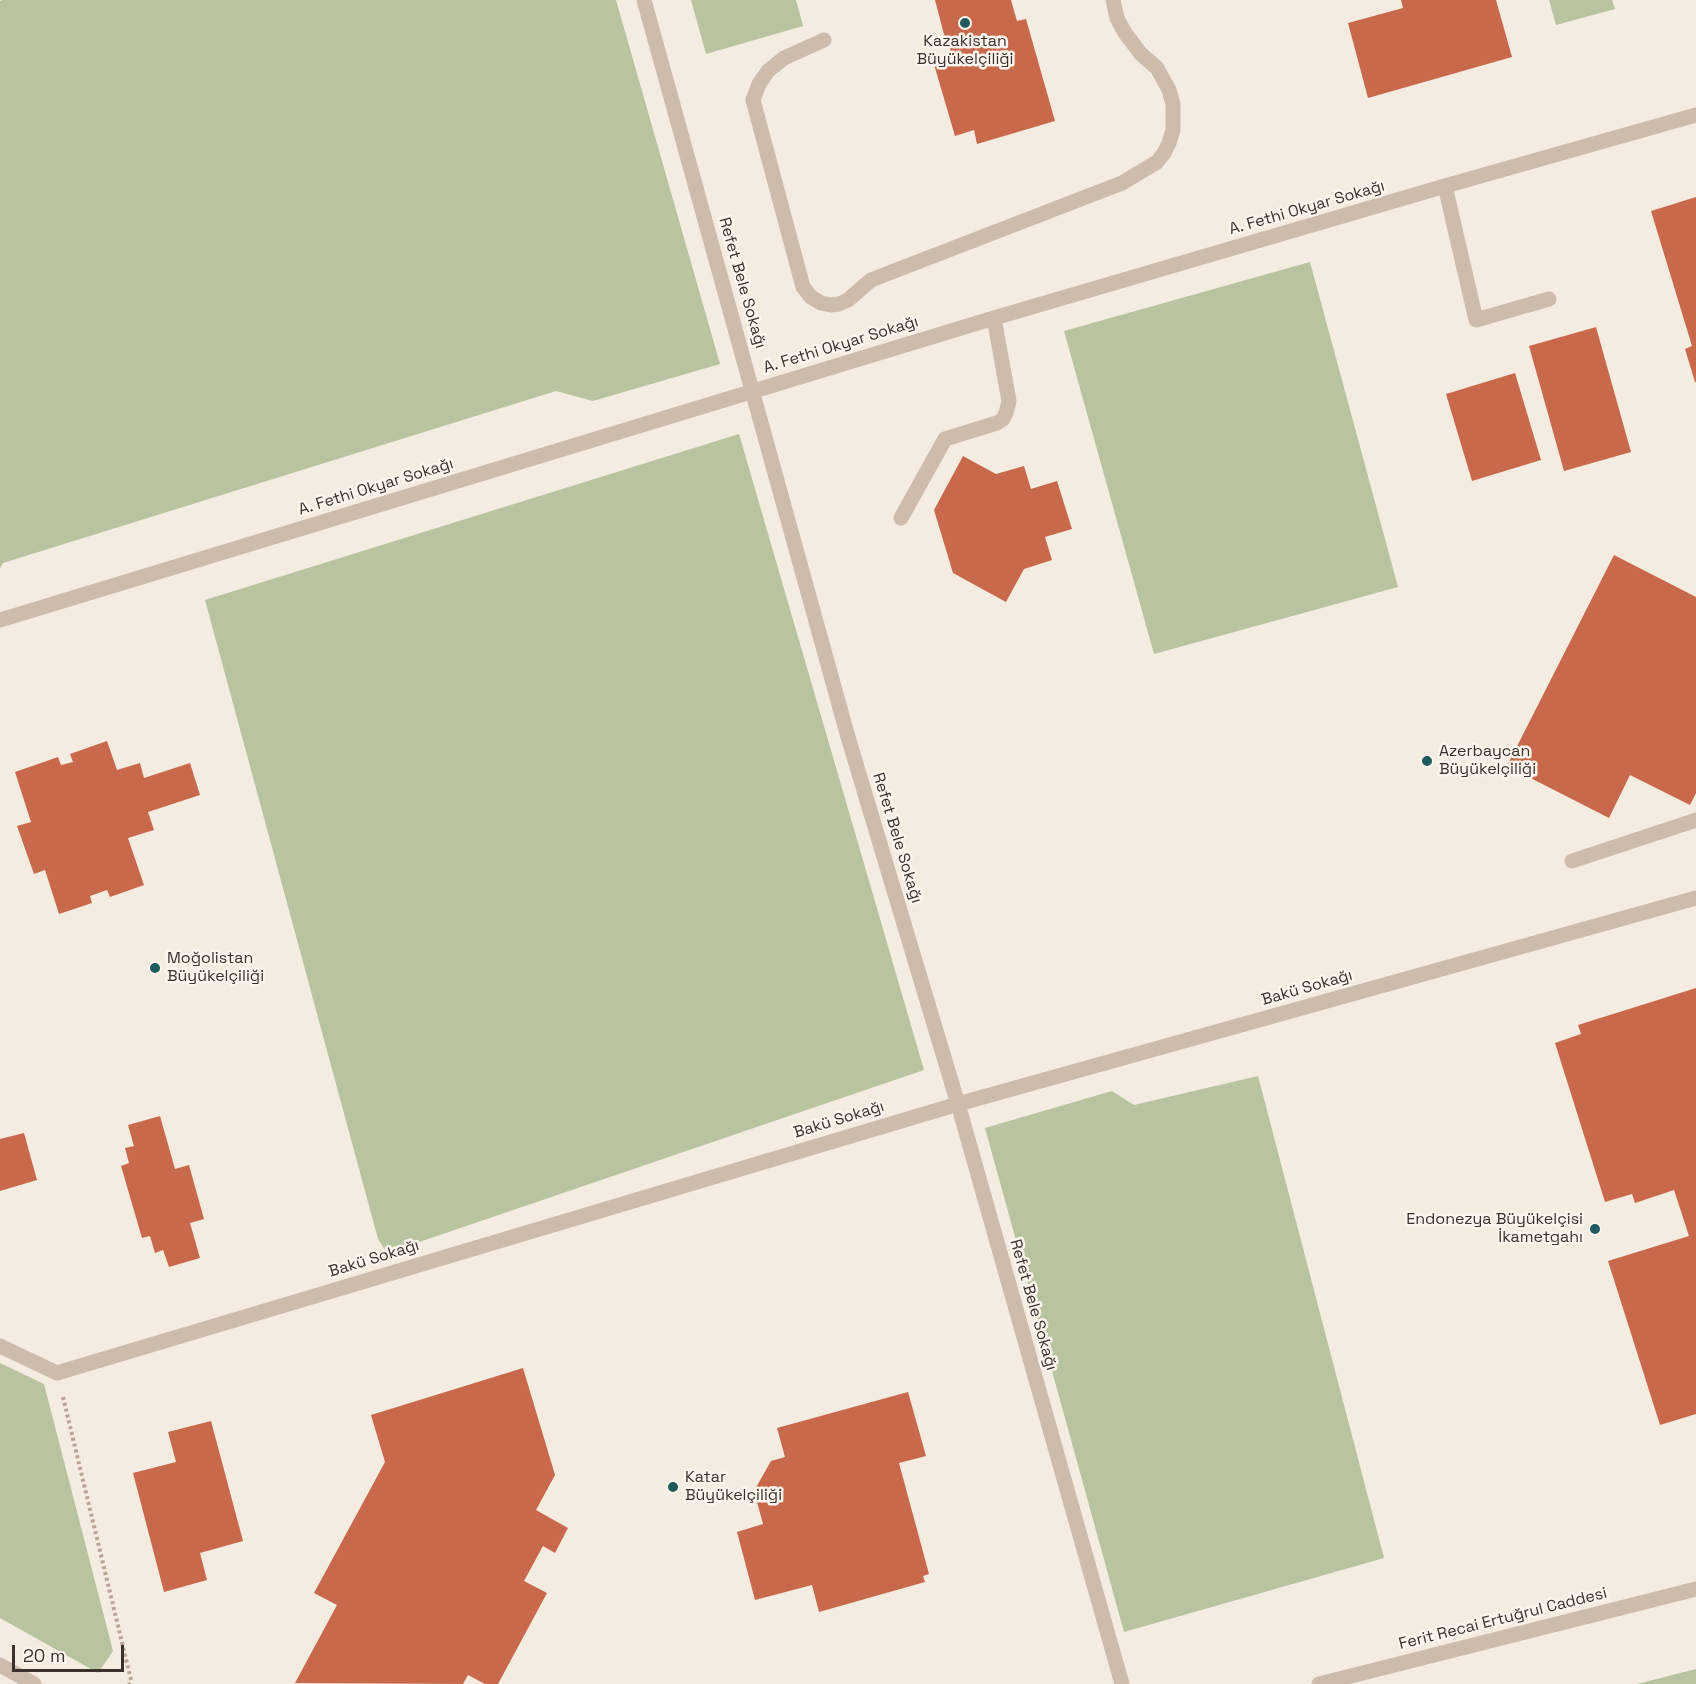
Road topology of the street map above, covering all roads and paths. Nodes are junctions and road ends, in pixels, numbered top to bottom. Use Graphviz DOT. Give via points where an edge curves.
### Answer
graph roads {
  1 [pos="644,0"];
  2 [pos="1113,0"];
  3 [pos="824,40"];
  4 [pos="1696,115"];
  5 [pos="1445,186"];
  6 [pos="1549,299"];
  7 [pos="994,318"];
  8 [pos="753,390"];
  9 [pos="901,518"];
  10 [pos="0,620"];
  11 [pos="1696,820"];
  12 [pos="1572,861"];
  13 [pos="1696,898"];
  14 [pos="958,1104"];
  15 [pos="0,1346"];
  16 [pos="57,1373"];
  17 [pos="1696,1589"];
  18 [pos="0,1665"];
  19 [pos="34,1684"];
  20 [pos="129,1684"];
  21 [pos="1122,1684"];
  22 [pos="1319,1684"];
  1 -- 8 [label="street, Refet Bele Sokağı"];
  2 -- 3 [label="street" via="1125,33 1157,68 1173,104 1173,130 1157,162 1122,183 871,280 848,300 831,305 811,297 803,287 753,100 768,71 784,58"];
  4 -- 5 [label="street, A. Fethi Okyar Sokağı"];
  5 -- 6 [label="street" via="1476,320"];
  5 -- 7 [label="street, A. Fethi Okyar Sokağı"];
  7 -- 8 [label="street, A. Fethi Okyar Sokağı"];
  7 -- 9 [label="street" via="1009,401 1006,413 997,423 945,439"];
  8 -- 10 [label="street, A. Fethi Okyar Sokağı"];
  8 -- 14 [label="street, Refet Bele Sokağı" via="848,737"];
  11 -- 12 [label="street"];
  13 -- 14 [label="street, Bakü Sokağı"];
  14 -- 16 [label="street, Bakü Sokağı"];
  14 -- 21 [label="street, Refet Bele Sokağı"];
  15 -- 16 [label="street"];
  16 -- 20 [label="path"];
  17 -- 22 [label="street, Ferit Recai Ertuğrul Caddesi"];
  18 -- 19 [label="street"];
}
